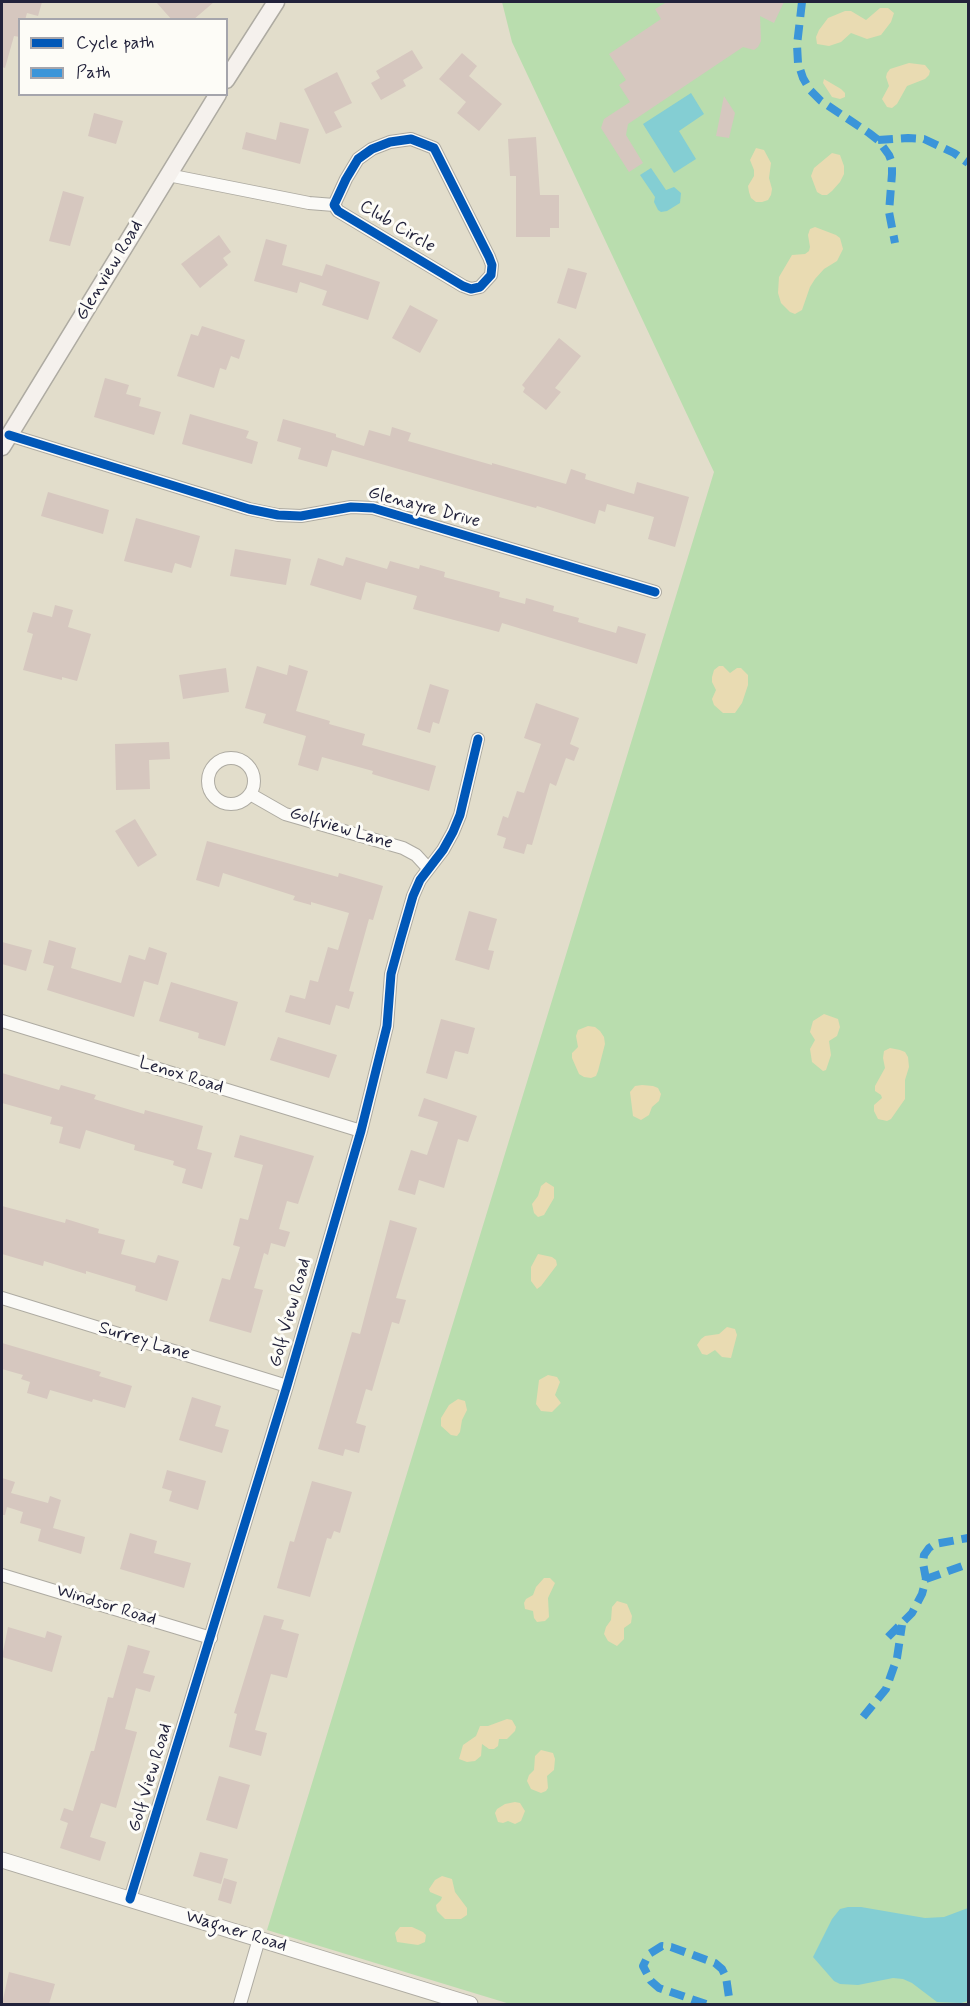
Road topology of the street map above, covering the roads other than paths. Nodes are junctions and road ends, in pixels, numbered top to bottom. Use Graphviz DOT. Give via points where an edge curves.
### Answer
graph roads {
  1 [pos="273,3"];
  2 [pos="228,77"];
  3 [pos="217,96"];
  4 [pos="168,175"];
  5 [pos="334,205"];
  6 [pos="5,441"];
  7 [pos="655,592"];
  8 [pos="478,739"];
  9 [pos="250,794"];
  10 [pos="428,868"];
  11 [pos="2,1021"];
  12 [pos="361,1131"];
  13 [pos="2,1298"];
  14 [pos="287,1386"];
  15 [pos="2,1575"];
  16 [pos="211,1638"];
  17 [pos="2,1860"];
  18 [pos="130,1899"];
  19 [pos="259,1939"];
  20 [pos="240,2004"];
  21 [pos="470,2004"];
  1 -- 2 [label="main road"];
  3 -- 4 [label="main road, Glenview Road"];
  4 -- 5 [label="street, Club Circle"];
  4 -- 6 [label="main road, Glenview Road"];
  5 -- 5 [label="street, Club Circle" via="463,286 480,287 491,275 489,257 444,164 434,148 423,142 411,139 372,149 358,159"];
  6 -- 7 [label="street, Glenayre Drive" via="278,515 373,508"];
  8 -- 10 [label="street, Golf View Road" via="453,832"];
  9 -- 10 [label="street, Golfview Lane" via="285,814 403,848"];
  10 -- 12 [label="street, Golf View Road" via="413,896 391,974 387,1026"];
  11 -- 12 [label="street, Lenox Road"];
  12 -- 14 [label="street, Golf View Road"];
  13 -- 14 [label="street, Surrey Lane"];
  14 -- 16 [label="street, Golf View Road"];
  15 -- 16 [label="street, Windsor Road"];
  16 -- 18 [label="street, Golf View Road"];
  17 -- 18 [label="street, Wagner Road"];
  18 -- 19 [label="street, Wagner Road"];
  19 -- 20 [label="street"];
  19 -- 21 [label="street, Wagner Road"];
}
